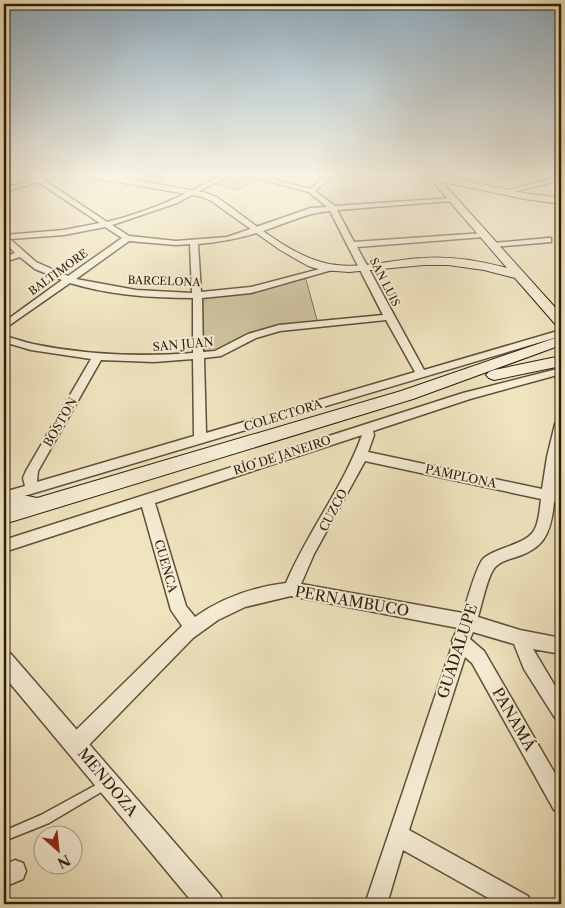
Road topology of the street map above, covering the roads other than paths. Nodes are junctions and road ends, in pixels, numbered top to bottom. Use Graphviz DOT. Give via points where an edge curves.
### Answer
graph roads {
  1 [pos="91,216"];
  2 [pos="135,216"];
  3 [pos="239,216"];
  4 [pos="294,216"];
  5 [pos="337,216"];
  6 [pos="467,216"];
  7 [pos="104,225"];
  8 [pos="259,230"];
  9 [pos="484,235"];
  10 [pos="4,237"];
  11 [pos="127,238"];
  12 [pos="548,240"];
  13 [pos="498,241"];
  14 [pos="194,242"];
  15 [pos="351,245"];
  16 [pos="511,251"];
  17 [pos="21,254"];
  18 [pos="4,260"];
  19 [pos="363,266"];
  20 [pos="336,268"];
  21 [pos="519,275"];
  22 [pos="66,280"];
  23 [pos="197,294"];
  24 [pos="389,317"];
  25 [pos="560,323"];
  26 [pos="4,326"];
  27 [pos="561,333"];
  28 [pos="4,339"];
  29 [pos="561,340"];
  30 [pos="198,356"];
  31 [pos="98,357"];
  32 [pos="561,361"];
  33 [pos="561,371"];
  34 [pos="421,373"];
  35 [pos="561,424"];
  36 [pos="366,428"];
  37 [pos="200,440"];
  38 [pos="361,454"];
  39 [pos="35,497"];
  40 [pos="555,497"];
  41 [pos="4,498"];
  42 [pos="147,499"];
  43 [pos="4,516"];
  44 [pos="4,526"];
  45 [pos="4,546"];
  46 [pos="291,589"];
  47 [pos="467,622"];
  48 [pos="194,628"];
  49 [pos="520,638"];
  50 [pos="460,641"];
  51 [pos="561,646"];
  52 [pos="4,661"];
  53 [pos="561,712"];
  54 [pos="76,744"];
  55 [pos="108,783"];
  56 [pos="561,803"];
  57 [pos="397,835"];
  58 [pos="4,836"];
  59 [pos="211,904"];
  60 [pos="376,904"];
  61 [pos="520,904"];
  1 -- 7 [label="street"];
  2 -- 7 [label="street"];
  3 -- 8 [label="main road"];
  4 -- 8 [label="street"];
  5 -- 15 [label="street, SAN LUIS"];
  6 -- 9 [label="main road"];
  7 -- 10 [label="street"];
  7 -- 11 [label="street"];
  8 -- 14 [label="street" via="228,239"];
  8 -- 20 [label="main road" via="306,260"];
  9 -- 13 [label="main road"];
  9 -- 15 [label="street"];
  10 -- 17 [label="street, BARCELONA"];
  11 -- 14 [label="street"];
  11 -- 22 [label="street, BALTIMORE"];
  12 -- 13 [label="street"];
  13 -- 16 [label="street"];
  13 -- 21 [label="main road"];
  14 -- 23 [label="street"];
  15 -- 19 [label="street, SAN LUIS"];
  17 -- 18 [label="street"];
  17 -- 22 [label="street, BARCELONA" via="36,266"];
  19 -- 20 [label="main road"];
  19 -- 21 [label="main road" via="453,262"];
  19 -- 24 [label="street, SAN LUIS"];
  20 -- 23 [label="street, BARCELONA" via="305,273 258,289"];
  21 -- 25 [label="main road"];
  22 -- 23 [label="street, BARCELONA" via="137,292"];
  22 -- 26 [label="street, BALTIMORE"];
  23 -- 30 [label="street"];
  24 -- 30 [label="street, SAN JUAN" via="279,328 252,336 225,351"];
  24 -- 34 [label="street, SAN LUIS"];
  27 -- 34 [label="street, COLECTORA"];
  28 -- 31 [label="street, SAN JUAN" via="31,347"];
  29 -- 39 [label="main road" via="407,395"];
  30 -- 31 [label="street, SAN JUAN" via="154,359"];
  30 -- 37 [label="street"];
  31 -- 39 [label="street, BOSTON" via="32,471 30,478"];
  32 -- 44 [label="main road" via="470,380"];
  33 -- 36 [label="street, RÍO DE JANEIRO"];
  34 -- 37 [label="street, COLECTORA"];
  35 -- 40 [label="street, GUADALUPE" via="552,464"];
  36 -- 38 [label="street, CUZCO" via="368,435"];
  36 -- 42 [label="street, RÍO DE JANEIRO"];
  37 -- 39 [label="street, COLECTORA"];
  38 -- 40 [label="street, PAMPLONA"];
  38 -- 46 [label="street, CUZCO" via="329,519 305,556"];
  39 -- 41 [label="main road"];
  39 -- 43 [label="main road"];
  40 -- 47 [label="street, GUADALUPE" via="535,541 528,547 493,558 487,565"];
  42 -- 45 [label="street, RÍO DE JANEIRO"];
  42 -- 48 [label="street, CUENCA" via="179,610"];
  46 -- 47 [label="street, PERNAMBUCO"];
  46 -- 48 [label="street, PERNAMBUCO" via="251,597 221,610"];
  47 -- 49 [label="street, PERNAMBUCO"];
  47 -- 50 [label="street, GUADALUPE"];
  48 -- 54 [label="street, PERNAMBUCO"];
  49 -- 51 [label="street, PERNAMBUCO"];
  49 -- 53 [label="street" via="530,663"];
  50 -- 56 [label="street, PANAMÁ" via="478,656"];
  50 -- 57 [label="street, GUADALUPE"];
  52 -- 54 [label="street, MENDOZA"];
  54 -- 55 [label="street, MENDOZA"];
  55 -- 58 [label="lane" via="45,819"];
  55 -- 59 [label="street, MENDOZA"];
  57 -- 60 [label="street, GUADALUPE"];
  57 -- 61 [label="street"];
}
